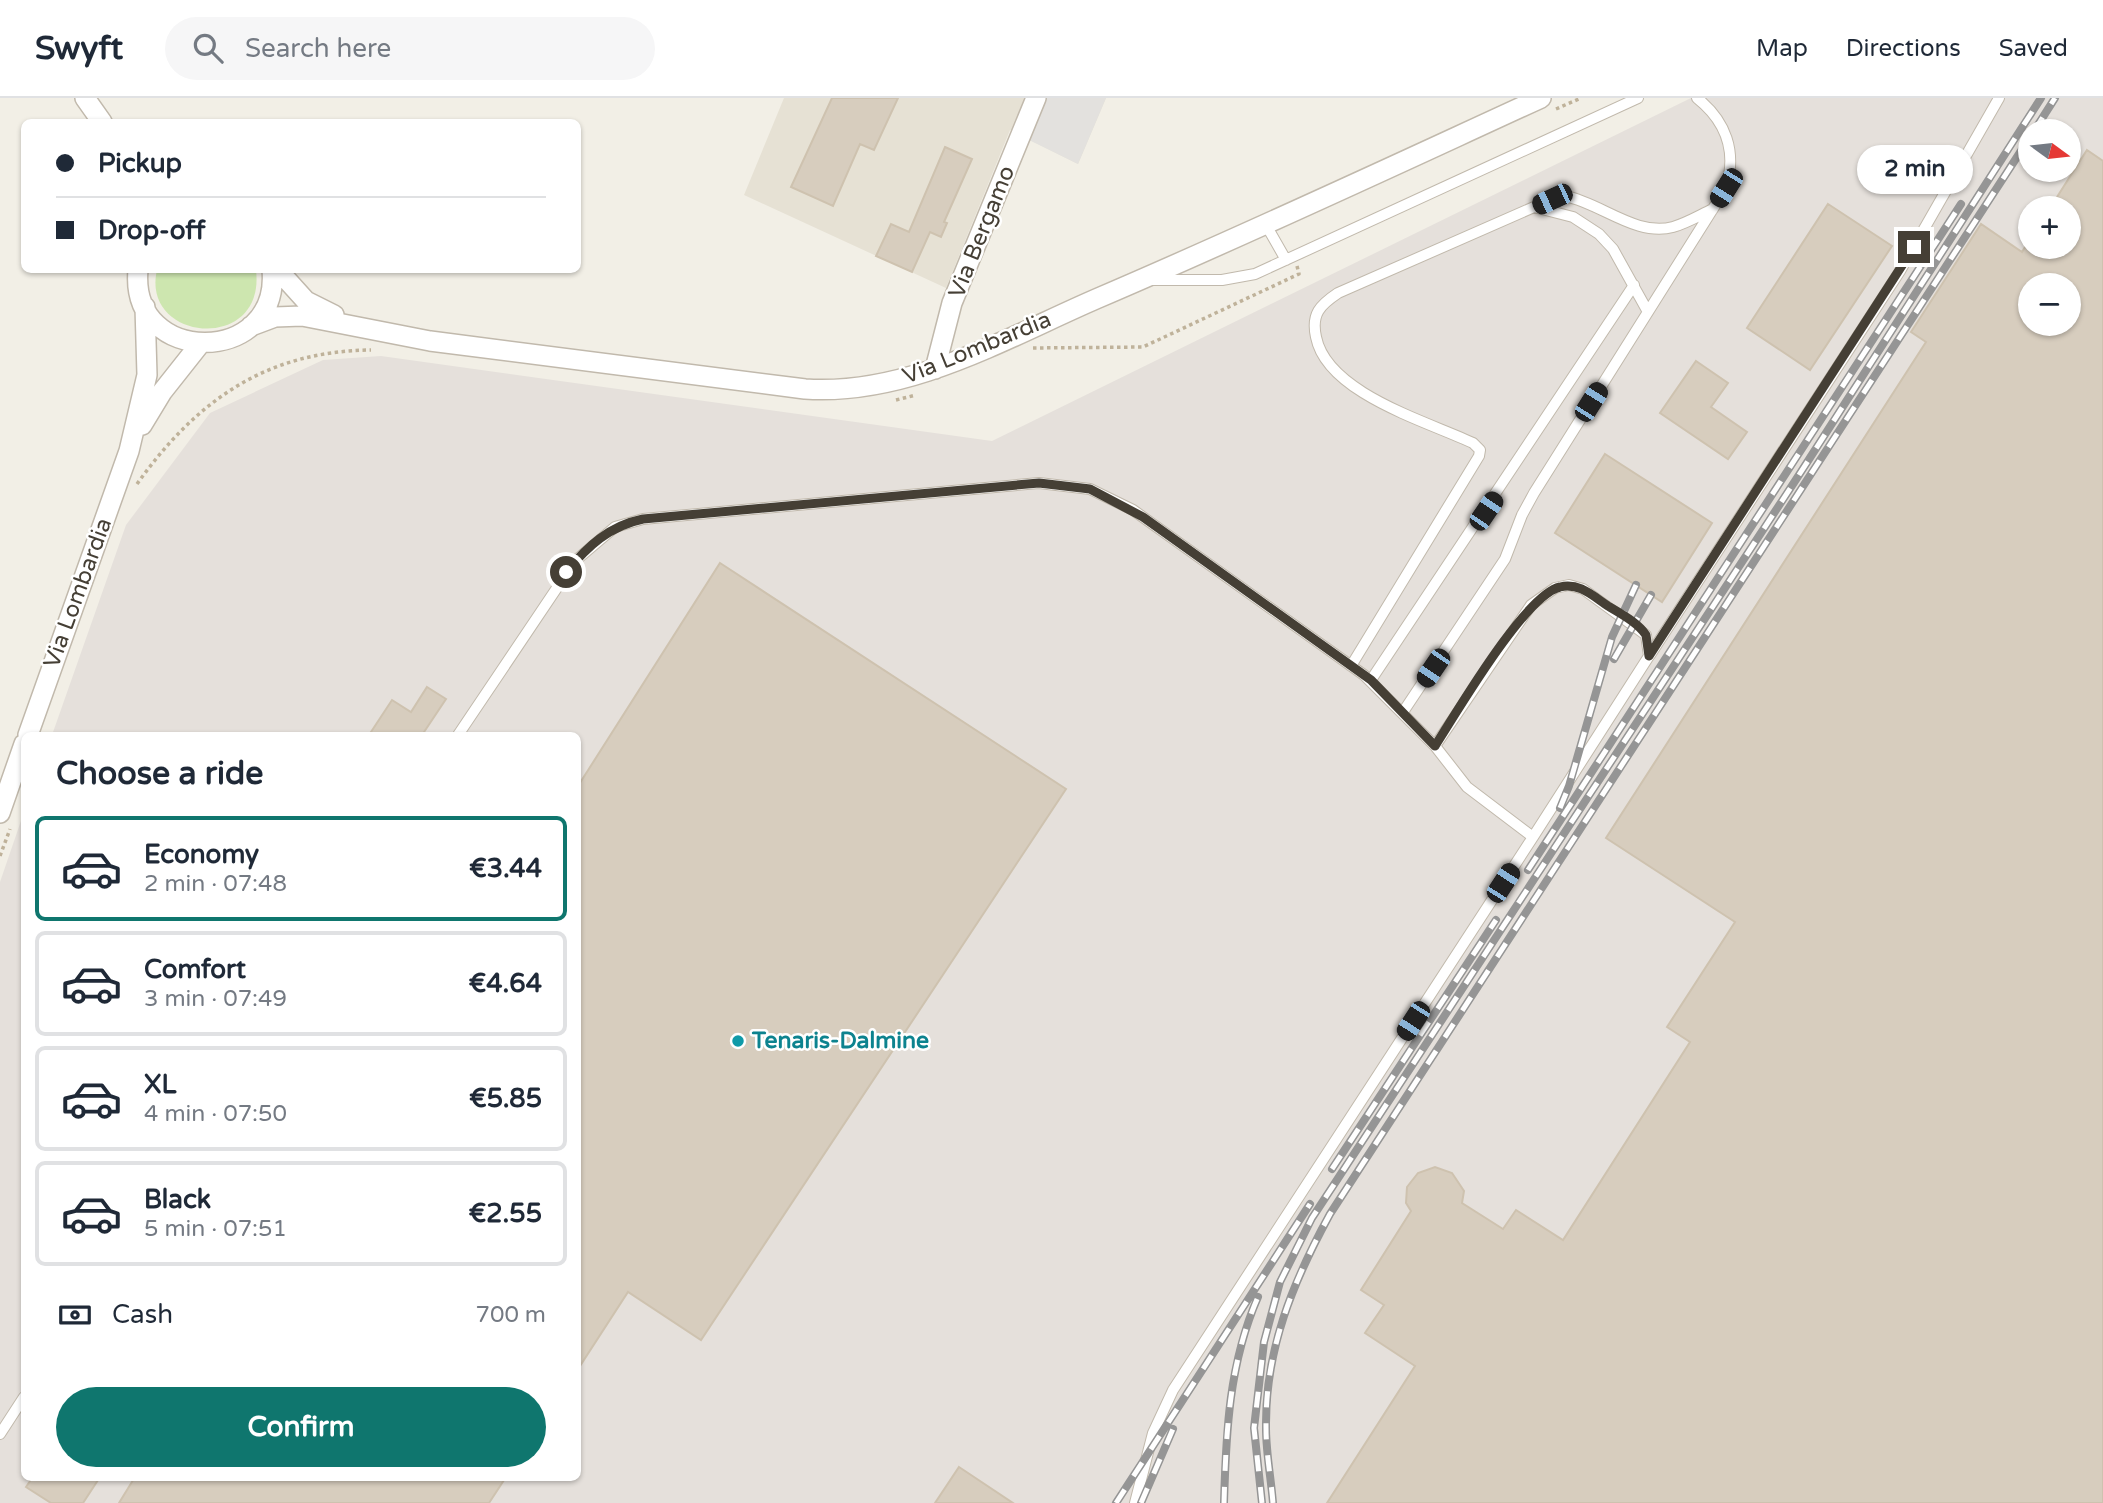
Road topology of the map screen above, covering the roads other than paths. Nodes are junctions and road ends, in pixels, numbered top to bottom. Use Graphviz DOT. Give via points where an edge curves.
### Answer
graph roads {
  1 [pos="85,98"];
  2 [pos="1036,98"];
  3 [pos="1541,98"];
  4 [pos="1638,98"];
  5 [pos="1697,98"];
  6 [pos="1999,98"];
  7 [pos="100,119"];
  8 [pos="1534,207"];
  9 [pos="1713,208"];
  10 [pos="1266,225"];
  11 [pos="1286,260"];
  12 [pos="138,273"];
  13 [pos="272,273"];
  14 [pos="280,273"];
  15 [pos="1141,280"];
  16 [pos="1634,285"];
  17 [pos="145,307"];
  18 [pos="1648,312"];
  19 [pos="251,326"];
  20 [pos="370,329"];
  21 [pos="200,344"];
  22 [pos="935,369"];
  23 [pos="129,451"];
  24 [pos="1649,656"];
  25 [pos="1351,666"];
  26 [pos="1371,680"];
  27 [pos="1404,712"];
  28 [pos="29,732"];
  29 [pos="460,732"];
  30 [pos="1435,746"];
  31 [pos="21,753"];
  32 [pos="0,813"];
  33 [pos="1533,837"];
  34 [pos="21,1402"];
  35 [pos="0,1434"];
  36 [pos="1135,1503"];
  1 -- 7 [label="street"];
  2 -- 22 [label="street, Via Bergamo" via="952,303"];
  3 -- 10 [label="street, Via Lombardia"];
  4 -- 11 [label="lane"];
  5 -- 9 [label="lane" via="1717,116 1731,152 1730,176"];
  6 -- 24 [label="lane" via="1900,271"];
  8 -- 9 [label="lane" via="1565,196 1661,229"];
  8 -- 16 [label="lane" via="1565,214 1591,227 1613,248"];
  8 -- 25 [label="lane" via="1338,293 1322,304 1315,317 1325,361 1346,383 1473,443 1480,453"];
  9 -- 18 [label="lane"];
  10 -- 11 [label="lane"];
  10 -- 15 [label="street, Via Lombardia"];
  11 -- 15 [label="lane" via="1233,279"];
  12 -- 17 [label="street, Via Lombardia"];
  13 -- 19 [label="street, Via Lombardia" via="270,296"];
  14 -- 20 [label="street, Via Lombardia" via="312,305"];
  15 -- 22 [label="street, Via Lombardia"];
  16 -- 18 [label="lane"];
  16 -- 26 [label="lane"];
  17 -- 21 [label="street" via="168,333"];
  17 -- 23 [label="street, Via Lombardia" via="146,375"];
  18 -- 27 [label="lane" via="1525,509 1505,559"];
  19 -- 20 [label="street, Via Lombardia" via="290,315"];
  19 -- 21 [label="street, Via Lombardia" via="236,337"];
  20 -- 22 [label="street, Via Lombardia" via="430,341 820,390 876,385"];
  21 -- 23 [label="street, Via Lombardia" via="155,402"];
  23 -- 28 [label="street, Via Lombardia"];
  24 -- 30 [label="lane" via="1646,635 1633,623 1583,589 1555,588 1531,605"];
  24 -- 33 [label="lane"];
  25 -- 26 [label="lane"];
  25 -- 29 [label="lane" via="1143,517 1105,496 1055,483 973,487 643,519 615,527 566,572"];
  26 -- 27 [label="lane"];
  27 -- 30 [label="lane"];
  30 -- 33 [label="lane" via="1467,787"];
  31 -- 32 [label="street"];
  33 -- 36 [label="lane" via="1173,1390 1153,1433"];
  34 -- 35 [label="lane"];
}
